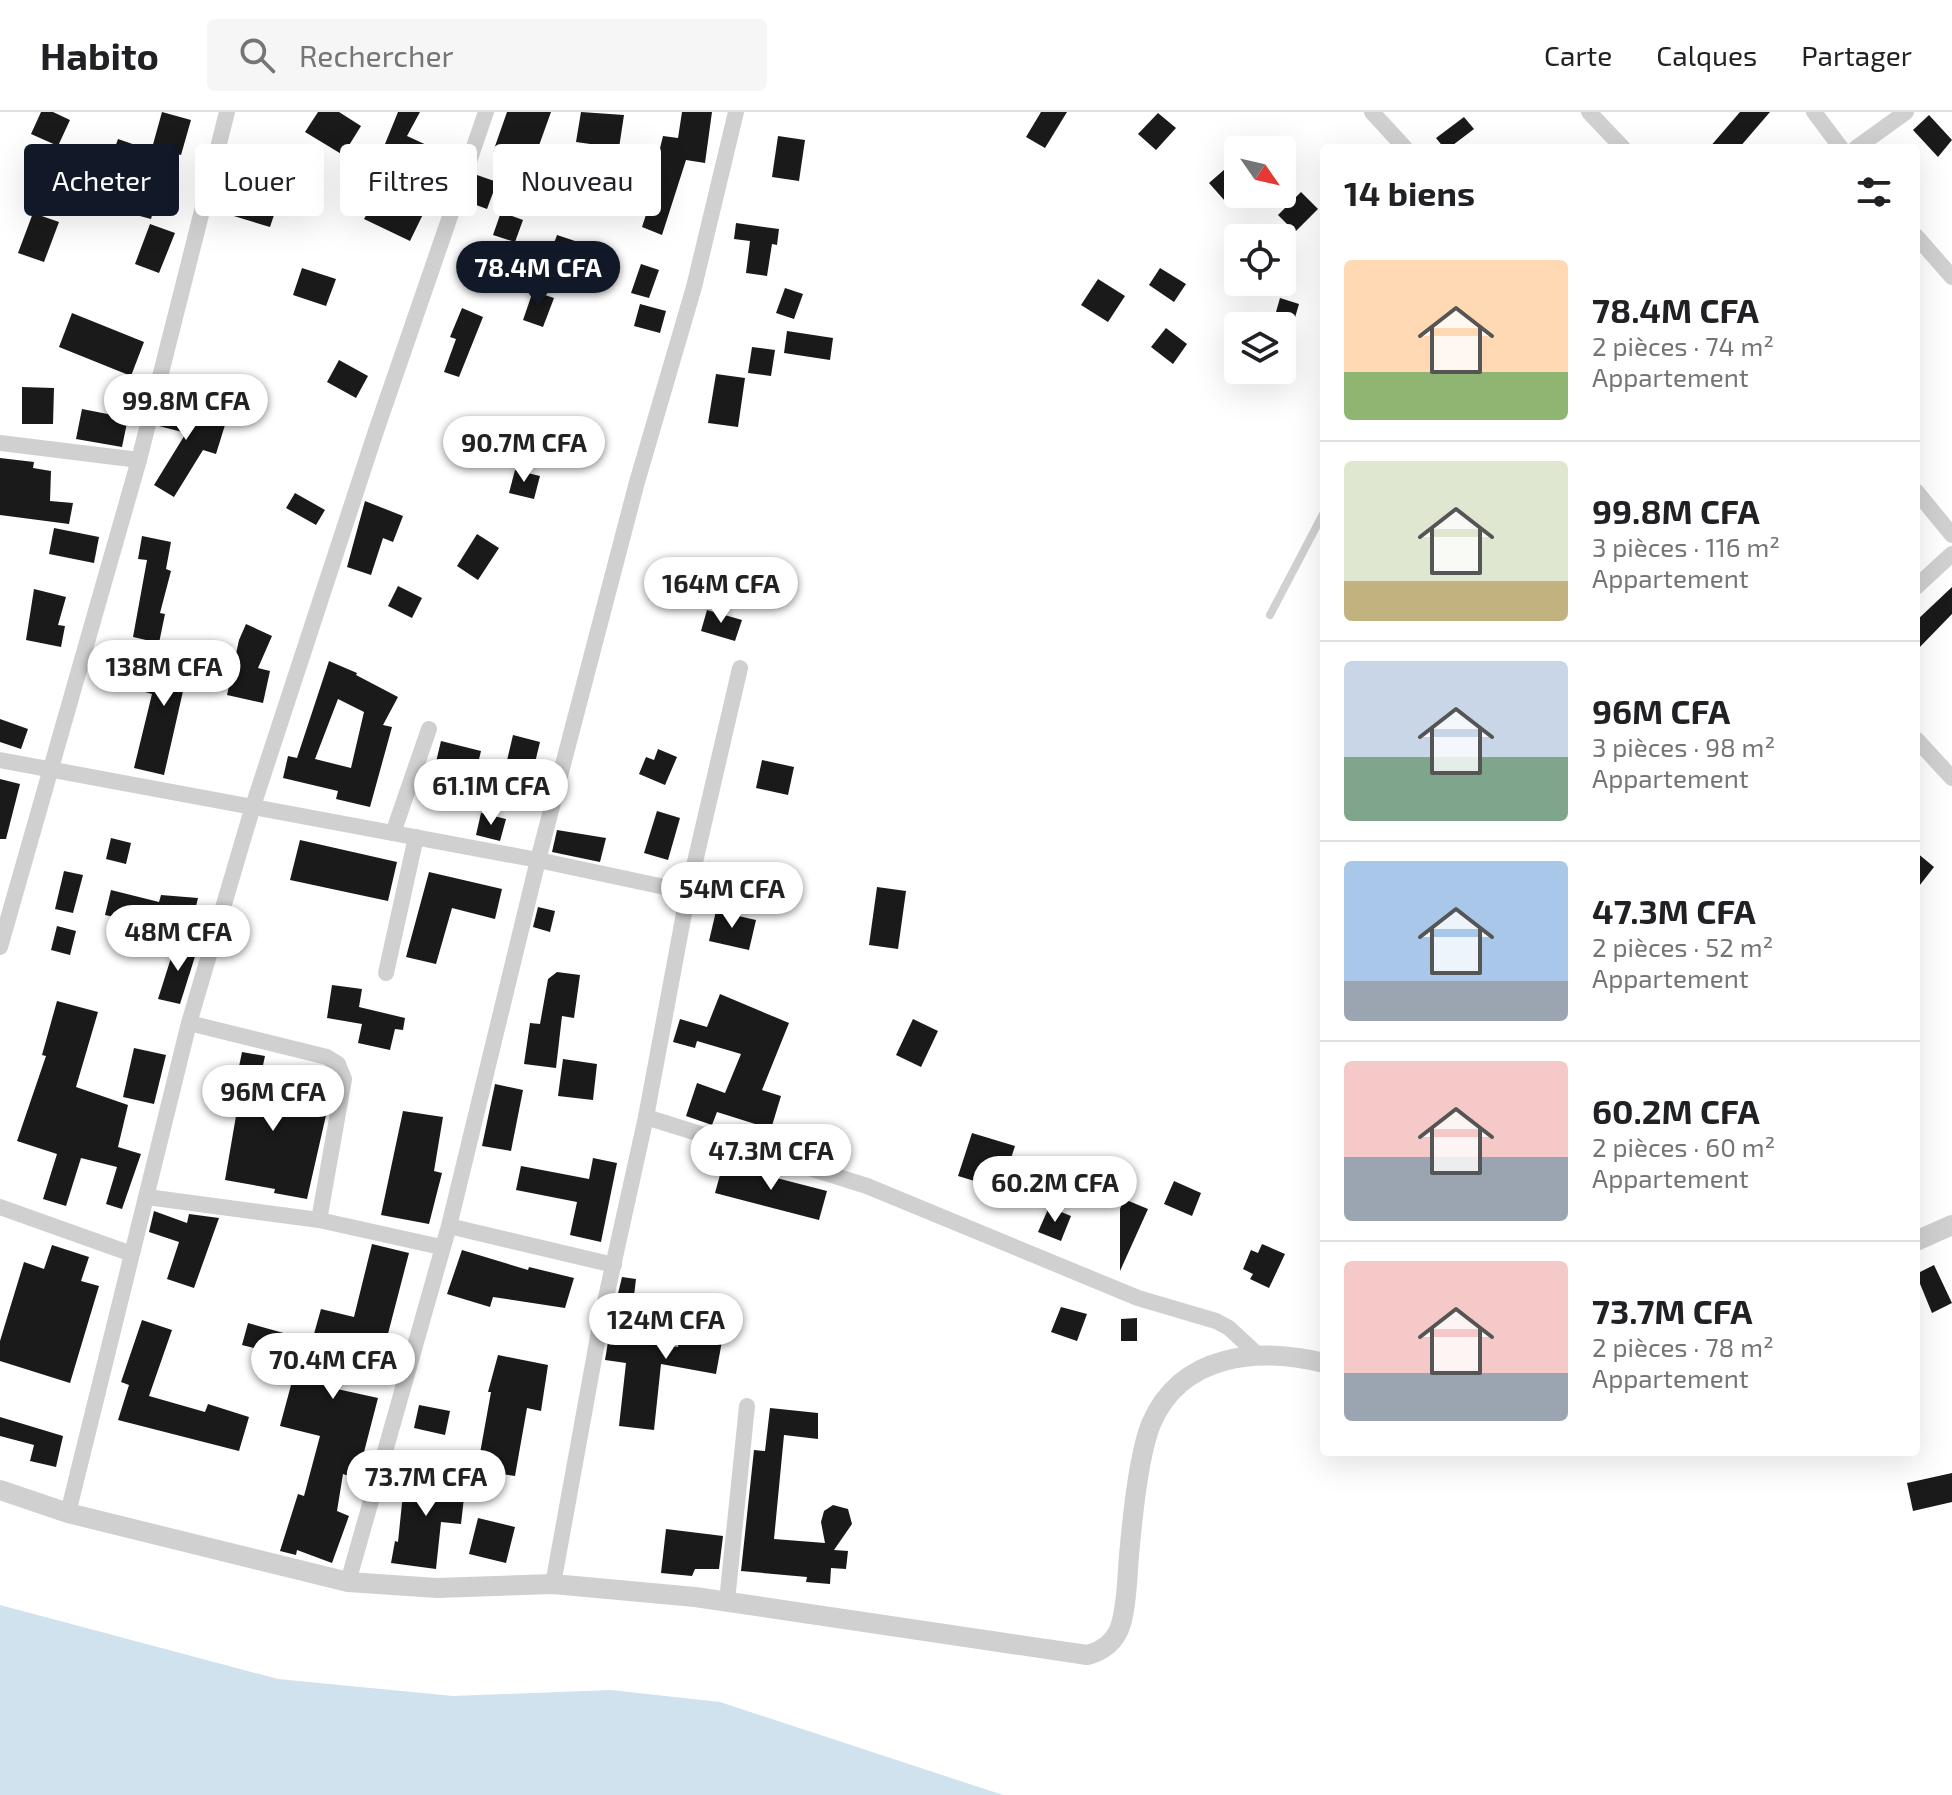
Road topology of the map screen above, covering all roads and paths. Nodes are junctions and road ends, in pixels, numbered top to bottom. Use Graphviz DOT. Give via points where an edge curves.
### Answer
graph roads {
  1 [pos="227,112"];
  2 [pos="486,112"];
  3 [pos="736,112"];
  4 [pos="1372,112"];
  5 [pos="1589,112"];
  6 [pos="1814,112"];
  7 [pos="1906,112"];
  8 [pos="1401,144"];
  9 [pos="1619,144"];
  10 [pos="1838,144"];
  11 [pos="1862,144"];
  12 [pos="1920,241"];
  13 [pos="1952,277"];
  14 [pos="0,443"];
  15 [pos="139,460"];
  16 [pos="1920,496"];
  17 [pos="1320,520"];
  18 [pos="1952,535"];
  19 [pos="1952,554"];
  20 [pos="1920,583"];
  21 [pos="1270,615"];
  22 [pos="740,668"];
  23 [pos="429,729"];
  24 [pos="1920,743"];
  25 [pos="0,760"];
  26 [pos="50,769"];
  27 [pos="1952,778"];
  28 [pos="253,806"];
  29 [pos="393,833"];
  30 [pos="416,837"];
  31 [pos="538,860"];
  32 [pos="688,892"];
  33 [pos="0,947"];
  34 [pos="386,973"];
  35 [pos="189,1023"];
  36 [pos="646,1117"];
  37 [pos="147,1197"];
  38 [pos="0,1207"];
  39 [pos="319,1220"];
  40 [pos="1952,1225"];
  41 [pos="449,1226"];
  42 [pos="1920,1239"];
  43 [pos="441,1247"];
  44 [pos="129,1253"];
  45 [pos="614,1265"];
  46 [pos="1256,1353"];
  47 [pos="1320,1362"];
  48 [pos="747,1406"];
  49 [pos="0,1490"];
  50 [pos="68,1513"];
  51 [pos="348,1582"];
  52 [pos="553,1584"];
  53 [pos="727,1601"];
  1 -- 15 [label="street"];
  2 -- 28 [label="street"];
  3 -- 31 [label="street" via="694,287"];
  4 -- 8 [label="street"];
  5 -- 9 [label="street"];
  6 -- 10 [label="street"];
  7 -- 11 [label="street"];
  12 -- 13 [label="street"];
  14 -- 15 [label="street"];
  15 -- 26 [label="street"];
  16 -- 18 [label="street"];
  17 -- 21 [label="lane"];
  19 -- 20 [label="street"];
  22 -- 32 [label="street"];
  23 -- 29 [label="street"];
  24 -- 27 [label="street"];
  25 -- 26 [label="street"];
  26 -- 28 [label="street"];
  26 -- 33 [label="street"];
  28 -- 29 [label="street"];
  28 -- 35 [label="street"];
  29 -- 30 [label="street"];
  30 -- 31 [label="street"];
  30 -- 34 [label="street"];
  31 -- 32 [label="street"];
  31 -- 41 [label="street"];
  32 -- 36 [label="street"];
  35 -- 37 [label="street"];
  35 -- 39 [label="street" via="338,1064 344,1079"];
  36 -- 45 [label="street"];
  36 -- 46 [label="street" via="867,1186 1138,1298 1216,1321"];
  37 -- 39 [label="street"];
  37 -- 44 [label="street"];
  38 -- 44 [label="street"];
  39 -- 43 [label="street"];
  40 -- 42 [label="street"];
  41 -- 43 [label="street"];
  41 -- 45 [label="street"];
  43 -- 51 [label="street"];
  44 -- 50 [label="street"];
  45 -- 52 [label="street"];
  46 -- 47 [label="street"];
  46 -- 53 [label="street" via="1189,1377 1151,1425 1133,1514 1121,1624 1100,1652 1087,1655"];
  48 -- 53 [label="street"];
  49 -- 50 [label="street"];
  50 -- 51 [label="street"];
  51 -- 52 [label="street" via="437,1588"];
  52 -- 53 [label="street"];
}
